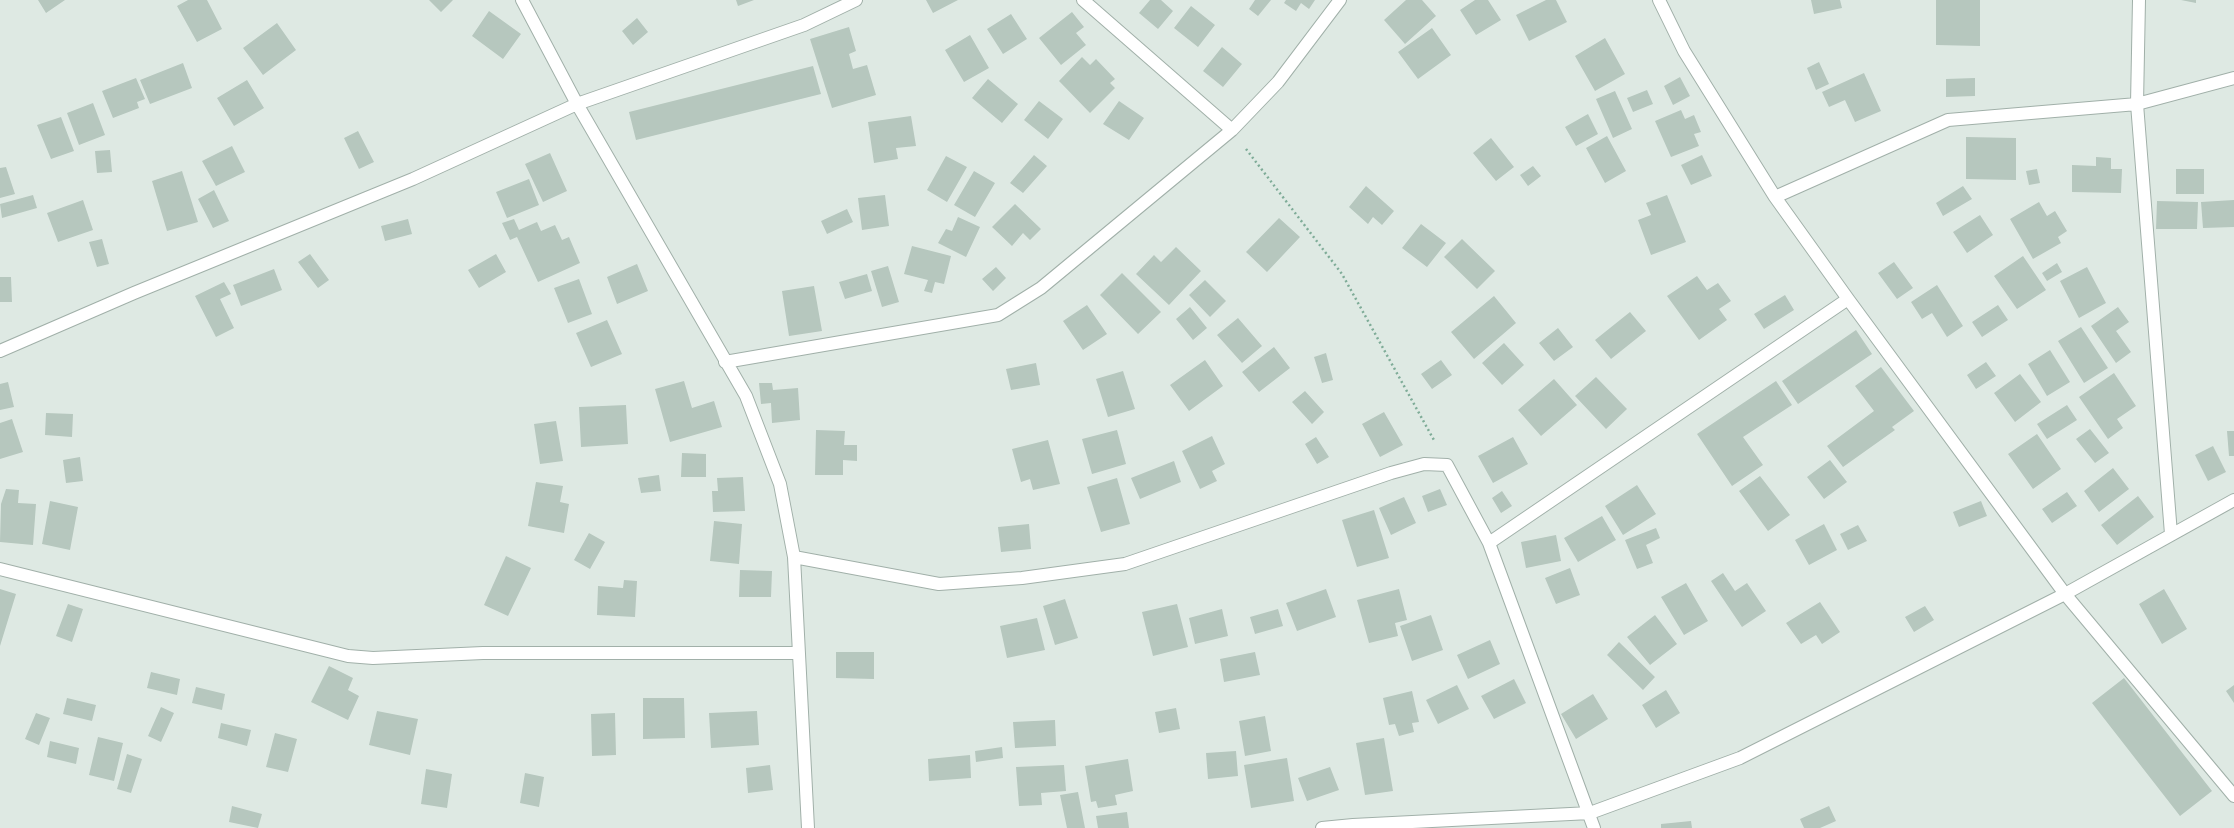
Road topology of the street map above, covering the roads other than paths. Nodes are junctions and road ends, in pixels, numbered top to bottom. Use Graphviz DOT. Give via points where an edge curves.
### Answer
graph roads {
  1 [pos="522,0"];
  2 [pos="856,0"];
  3 [pos="1083,0"];
  4 [pos="1340,0"];
  5 [pos="1658,0"];
  6 [pos="2139,0"];
  7 [pos="2234,78"];
  8 [pos="577,104"];
  9 [pos="2137,104"];
  10 [pos="1232,130"];
  11 [pos="1775,197"];
  12 [pos="1848,299"];
  13 [pos="0,352"];
  14 [pos="725,362"];
  15 [pos="2234,500"];
  16 [pos="2171,534"];
  17 [pos="1490,543"];
  18 [pos="794,557"];
  19 [pos="0,569"];
  20 [pos="2064,594"];
  21 [pos="798,653"];
  22 [pos="2234,796"];
  23 [pos="1590,813"];
  24 [pos="808,828"];
  25 [pos="1322,828"];
  26 [pos="1594,828"];
  1 -- 8 [label="street"];
  2 -- 8 [label="street" via="804,25"];
  3 -- 10 [label="street"];
  4 -- 10 [label="street" via="1278,82"];
  5 -- 11 [label="street" via="1684,51"];
  6 -- 9 [label="street"];
  7 -- 9 [label="street"];
  8 -- 13 [label="street" via="413,179 134,293"];
  8 -- 14 [label="street"];
  9 -- 11 [label="street" via="1948,120"];
  9 -- 16 [label="street"];
  10 -- 14 [label="street" via="1041,288 998,315"];
  11 -- 12 [label="street"];
  12 -- 17 [label="street"];
  12 -- 20 [label="street"];
  14 -- 18 [label="street" via="746,396 780,484"];
  15 -- 16 [label="street"];
  16 -- 20 [label="street"];
  17 -- 18 [label="street" via="1447,465 1424,464 1125,564 1085,570 939,584"];
  17 -- 23 [label="street"];
  18 -- 21 [label="street"];
  19 -- 21 [label="street" via="348,656 373,658 483,653"];
  20 -- 22 [label="street"];
  20 -- 23 [label="street" via="1740,758"];
  21 -- 24 [label="street"];
  23 -- 25 [label="street"];
  23 -- 26 [label="street"];
}
